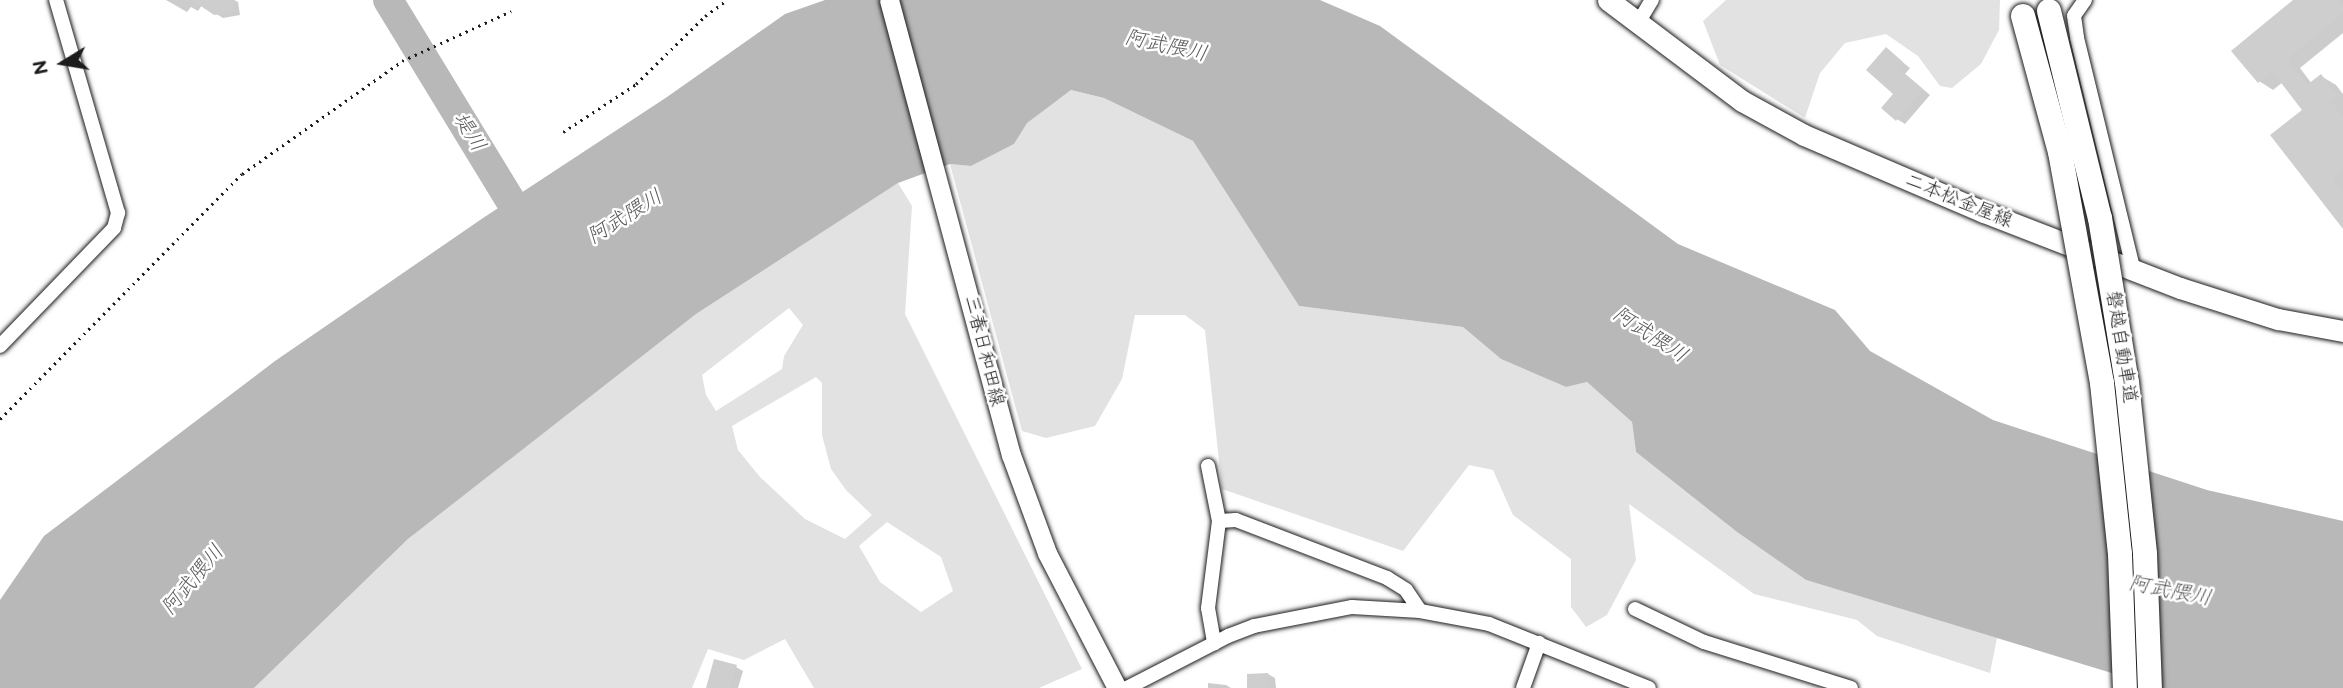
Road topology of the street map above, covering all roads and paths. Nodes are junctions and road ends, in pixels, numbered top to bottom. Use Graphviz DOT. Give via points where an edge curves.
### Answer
graph roads {
  1 [pos="56,0"];
  2 [pos="727,0"];
  3 [pos="889,0"];
  4 [pos="1608,0"];
  5 [pos="1651,0"];
  6 [pos="2085,0"];
  7 [pos="511,11"];
  8 [pos="2049,11"];
  9 [pos="2023,16"];
  10 [pos="1638,23"];
  11 [pos="562,132"];
  12 [pos="2133,268"];
  13 [pos="2343,331"];
  14 [pos="0,346"];
  15 [pos="0,419"];
  16 [pos="1208,466"];
  17 [pos="1219,522"];
  18 [pos="1635,609"];
  19 [pos="1420,611"];
  20 [pos="1214,643"];
  21 [pos="1539,643"];
  22 [pos="1614,674"];
  23 [pos="1117,688"];
  24 [pos="1127,688"];
  25 [pos="1522,688"];
  26 [pos="1607,688"];
  27 [pos="1649,688"];
  28 [pos="1851,688"];
  29 [pos="2125,688"];
  30 [pos="2150,688"];
  1 -- 14 [label="street" via="118,213 114,228"];
  2 -- 11 [label="path" via="636,85"];
  3 -- 23 [label="main road, 三春日和田線" via="1023,490 1047,554"];
  4 -- 10 [label="main road, 二本松金屋線"];
  5 -- 10 [label="street"];
  6 -- 12 [label="street" via="2074,16 2077,38"];
  7 -- 15 [label="path" via="402,61 242,174"];
  8 -- 30 [label="highway, 磐越自動車道, bridge" via="2100,218 2127,382 2145,554"];
  9 -- 29 [label="highway, 磐越自動車道, bridge" via="2063,166 2102,383 2120,554"];
  10 -- 12 [label="main road, 二本松金屋線" via="1742,101 1804,135 1984,212"];
  12 -- 13 [label="main road, 二本松金屋線" via="2229,305"];
  16 -- 17 [label="street"];
  17 -- 19 [label="street" via="1236,520 1387,578 1406,590"];
  17 -- 20 [label="street" via="1208,608"];
  18 -- 28 [label="street" via="1704,642"];
  19 -- 20 [label="street" via="1352,607 1275,621"];
  19 -- 21 [label="street" via="1489,624"];
  20 -- 24 [label="street"];
  21 -- 22 [label="street"];
  21 -- 25 [label="street"];
  22 -- 26 [label="street"];
  22 -- 27 [label="street"];
}
